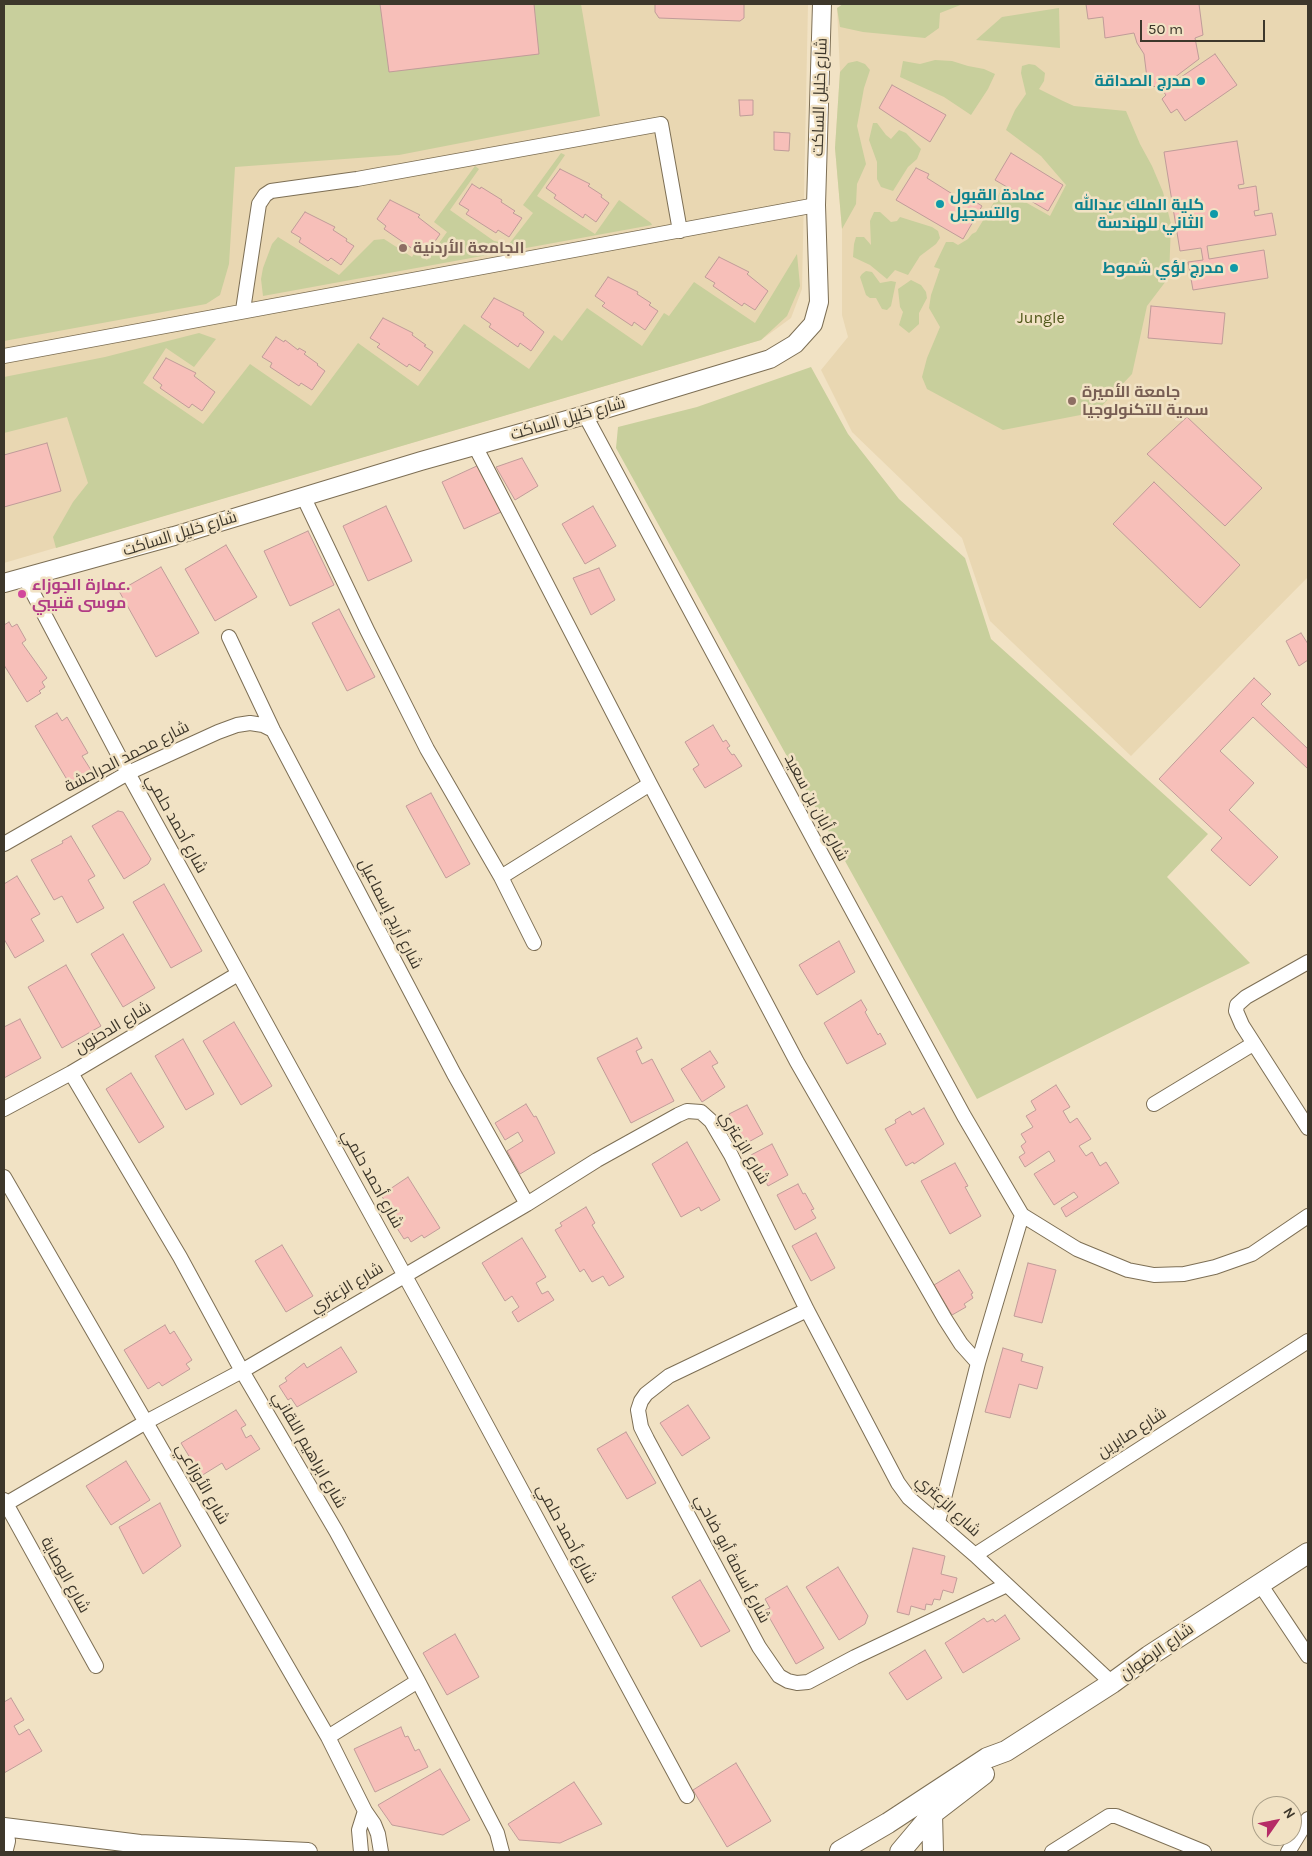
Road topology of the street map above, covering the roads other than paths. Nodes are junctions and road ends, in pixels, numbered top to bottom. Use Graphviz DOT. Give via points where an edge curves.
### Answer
graph roads {
  1 [pos="822,4"];
  2 [pos="816,205"];
  3 [pos="680,230"];
  4 [pos="243,310"];
  5 [pos="4,356"];
  6 [pos="585,415"];
  7 [pos="475,446"];
  8 [pos="303,496"];
  9 [pos="25,578"];
  10 [pos="4,583"];
  11 [pos="229,637"];
  12 [pos="273,730"];
  13 [pos="128,773"];
  14 [pos="650,784"];
  15 [pos="4,844"];
  16 [pos="501,876"];
  17 [pos="534,943"];
  18 [pos="1308,962"];
  19 [pos="238,974"];
  20 [pos="1254,1044"];
  21 [pos="71,1073"];
  22 [pos="1154,1104"];
  23 [pos="4,1109"];
  24 [pos="1308,1128"];
  25 [pos="4,1177"];
  26 [pos="526,1204"];
  27 [pos="1022,1215"];
  28 [pos="1308,1216"];
  29 [pos="405,1275"];
  30 [pos="808,1310"];
  31 [pos="1308,1341"];
  32 [pos="978,1363"];
  33 [pos="242,1371"];
  34 [pos="146,1422"];
  35 [pos="4,1503"];
  36 [pos="938,1522"];
  37 [pos="1308,1553"];
  38 [pos="975,1555"];
  39 [pos="1260,1584"];
  40 [pos="1007,1585"];
  41 [pos="1308,1656"];
  42 [pos="96,1666"];
  43 [pos="418,1681"];
  44 [pos="1112,1683"];
  45 [pos="328,1737"];
  46 [pos="1006,1751"];
  47 [pos="687,1796"];
  48 [pos="365,1811"];
  49 [pos="932,1814"];
  50 [pos="1308,1819"];
  51 [pos="4,1828"];
  52 [pos="4,1849"];
  53 [pos="308,1852"];
  54 [pos="361,1852"];
  55 [pos="381,1852"];
  56 [pos="502,1852"];
  57 [pos="845,1852"];
  58 [pos="900,1852"];
  59 [pos="933,1852"];
  60 [pos="1052,1852"];
  61 [pos="1204,1852"];
  62 [pos="1288,1852"];
  1 -- 2 [label="street, شارع خليل الساكت"];
  2 -- 3 [label="street"];
  2 -- 6 [label="street, شارع خليل الساكت" via="819,302 813,324 795,344 770,359"];
  3 -- 4 [label="street"];
  3 -- 4 [label="street" via="661,124 357,179 271,191 259,204"];
  4 -- 5 [label="street"];
  6 -- 7 [label="street, شارع خليل الساكت"];
  6 -- 27 [label="street, شارع أبان بن سعيد" via="964,1116"];
  7 -- 8 [label="street, شارع خليل الساكت"];
  7 -- 14 [label="street"];
  8 -- 9 [label="street, شارع خليل الساكت"];
  8 -- 16 [label="street" via="427,749"];
  9 -- 10 [label="street, شارع خليل الساكت"];
  9 -- 13 [label="street, شارع أحمد حلمي"];
  11 -- 12 [label="street, شارع أريج إسماعيل"];
  12 -- 13 [label="street, شارع محمد الحراحشة" via="250,723 237,725"];
  12 -- 26 [label="street, شارع أريج إسماعيل"];
  13 -- 15 [label="street, شارع محمد الحراحشة"];
  13 -- 19 [label="street, شارع أحمد حلمي"];
  14 -- 16 [label="street"];
  14 -- 32 [label="street" via="797,1062 945,1319"];
  16 -- 17 [label="street"];
  18 -- 20 [label="street" via="1237,1005 1238,1016"];
  19 -- 21 [label="street, شارع الدحنون"];
  19 -- 29 [label="street, شارع أحمد حلمي"];
  20 -- 22 [label="street"];
  20 -- 24 [label="street"];
  21 -- 23 [label="street, شارع الدحنون"];
  21 -- 33 [label="street, شارع ابراهيم اللقاني" via="180,1257"];
  25 -- 34 [label="street, شارع الأوزاعي"];
  26 -- 29 [label="street, شارع الزعتري"];
  26 -- 30 [label="street, شارع الزعتري" via="668,1120 687,1111 701,1112 711,1121 732,1155"];
  27 -- 28 [label="street" via="1086,1253 1128,1270 1154,1275 1184,1274 1252,1254"];
  27 -- 32 [label="street"];
  29 -- 33 [label="street, شارع الزعتري"];
  29 -- 47 [label="street, شارع أحمد حلمي"];
  30 -- 36 [label="street, شارع الزعتري" via="898,1483 909,1498"];
  30 -- 40 [label="street, شارع أسامة أبو ضاحي" via="669,1376 646,1394 638,1410 646,1439 759,1647 779,1676 788,1682 808,1682"];
  31 -- 38 [label="street, شارع صابرين"];
  32 -- 36 [label="street"];
  33 -- 34 [label="street, شارع الزعتري"];
  33 -- 43 [label="street, شارع ابراهيم اللقاني" via="336,1531"];
  34 -- 35 [label="street, شارع الزعتري"];
  34 -- 45 [label="street, شارع الأوزاعي"];
  35 -- 42 [label="street, شارع الوصاية"];
  36 -- 38 [label="street, شارع الزعتري"];
  37 -- 39 [label="main road, شارع الرضوان"];
  38 -- 40 [label="street, شارع الزعتري"];
  39 -- 41 [label="street"];
  39 -- 44 [label="main road, شارع الرضوان"];
  40 -- 44 [label="street, شارع الزعتري"];
  43 -- 45 [label="street"];
  43 -- 56 [label="street, شارع ابراهيم اللقاني" via="497,1833"];
  44 -- 46 [label="main road, شارع الرضوان"];
  45 -- 48 [label="street, شارع الأوزاعي"];
  46 -- 49 [label="main road, شارع الرضوان" via="988,1771"];
  46 -- 57 [label="main road, شارع الرضوان" via="987,1758"];
  48 -- 54 [label="street" via="358,1830"];
  48 -- 55 [label="street, شارع الأوزاعي" via="378,1834"];
  49 -- 58 [label="main road, شارع الرضوان"];
  49 -- 59 [label="main road"];
  50 -- 62 [label="street"];
  51 -- 52 [label="street"];
  51 -- 53 [label="street" via="140,1844"];
  60 -- 61 [label="street" via="1109,1816 1116,1816"];
}
